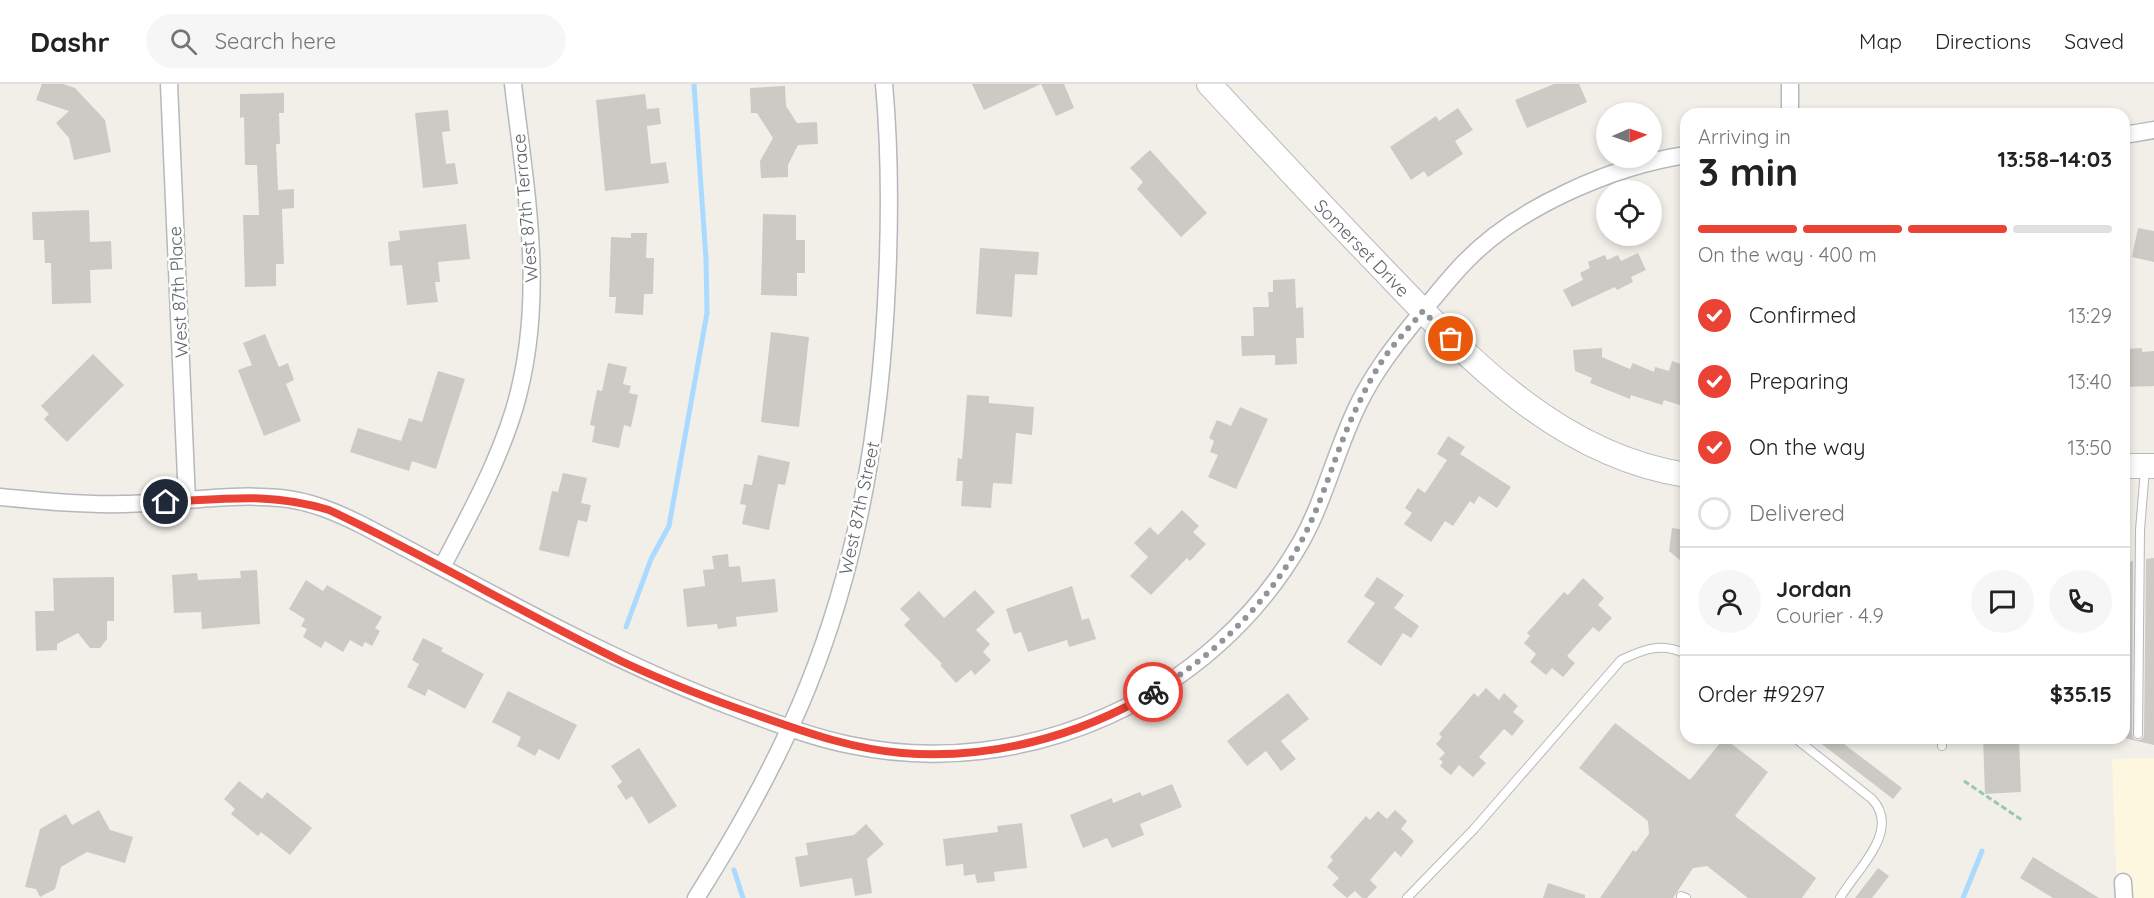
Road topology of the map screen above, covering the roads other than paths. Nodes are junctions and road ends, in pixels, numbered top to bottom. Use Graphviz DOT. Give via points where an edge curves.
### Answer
graph roads {
  1 [pos="169,84"];
  2 [pos="513,84"];
  3 [pos="884,84"];
  4 [pos="1209,84"];
  5 [pos="1790,84"];
  6 [pos="1790,108"];
  7 [pos="2154,130"];
  8 [pos="2130,134"];
  9 [pos="1680,156"];
  10 [pos="1423,311"];
  11 [pos="2141,466"];
  12 [pos="1680,473"];
  13 [pos="0,497"];
  14 [pos="187,501"];
  15 [pos="442,567"];
  16 [pos="1680,652"];
  17 [pos="790,727"];
  18 [pos="2138,734"];
  19 [pos="1803,744"];
  20 [pos="696,898"];
  21 [pos="1407,898"];
  22 [pos="1839,898"];
  1 -- 14 [label="street, West 87th Place"];
  2 -- 15 [label="street, West 87th Terrace" via="533,262 527,343 514,409 499,453"];
  3 -- 17 [label="street, West 87th Street" via="888,254 885,332 871,461 832,620"];
  4 -- 10 [label="street, Somerset Drive"];
  5 -- 6 [label="street"];
  7 -- 8 [label="street"];
  9 -- 10 [label="street" via="1619,171 1526,215 1468,258"];
  10 -- 12 [label="street, Somerset Drive" via="1479,367 1557,426 1620,456"];
  10 -- 17 [label="street" via="1383,360 1358,405 1318,506 1301,542 1274,583 1207,655 1167,684 1096,722 1050,738 994,750 903,753 853,746"];
  11 -- 18 [label="lane"];
  13 -- 14 [label="street" via="104,504"];
  14 -- 15 [label="street" via="258,496 313,504"];
  15 -- 17 [label="street" via="623,661"];
  16 -- 21 [label="lane" via="1644,649 1621,660 1474,829"];
  17 -- 20 [label="street, West 87th Street" via="743,822"];
  19 -- 22 [label="lane" via="1881,808 1879,840"];
}
